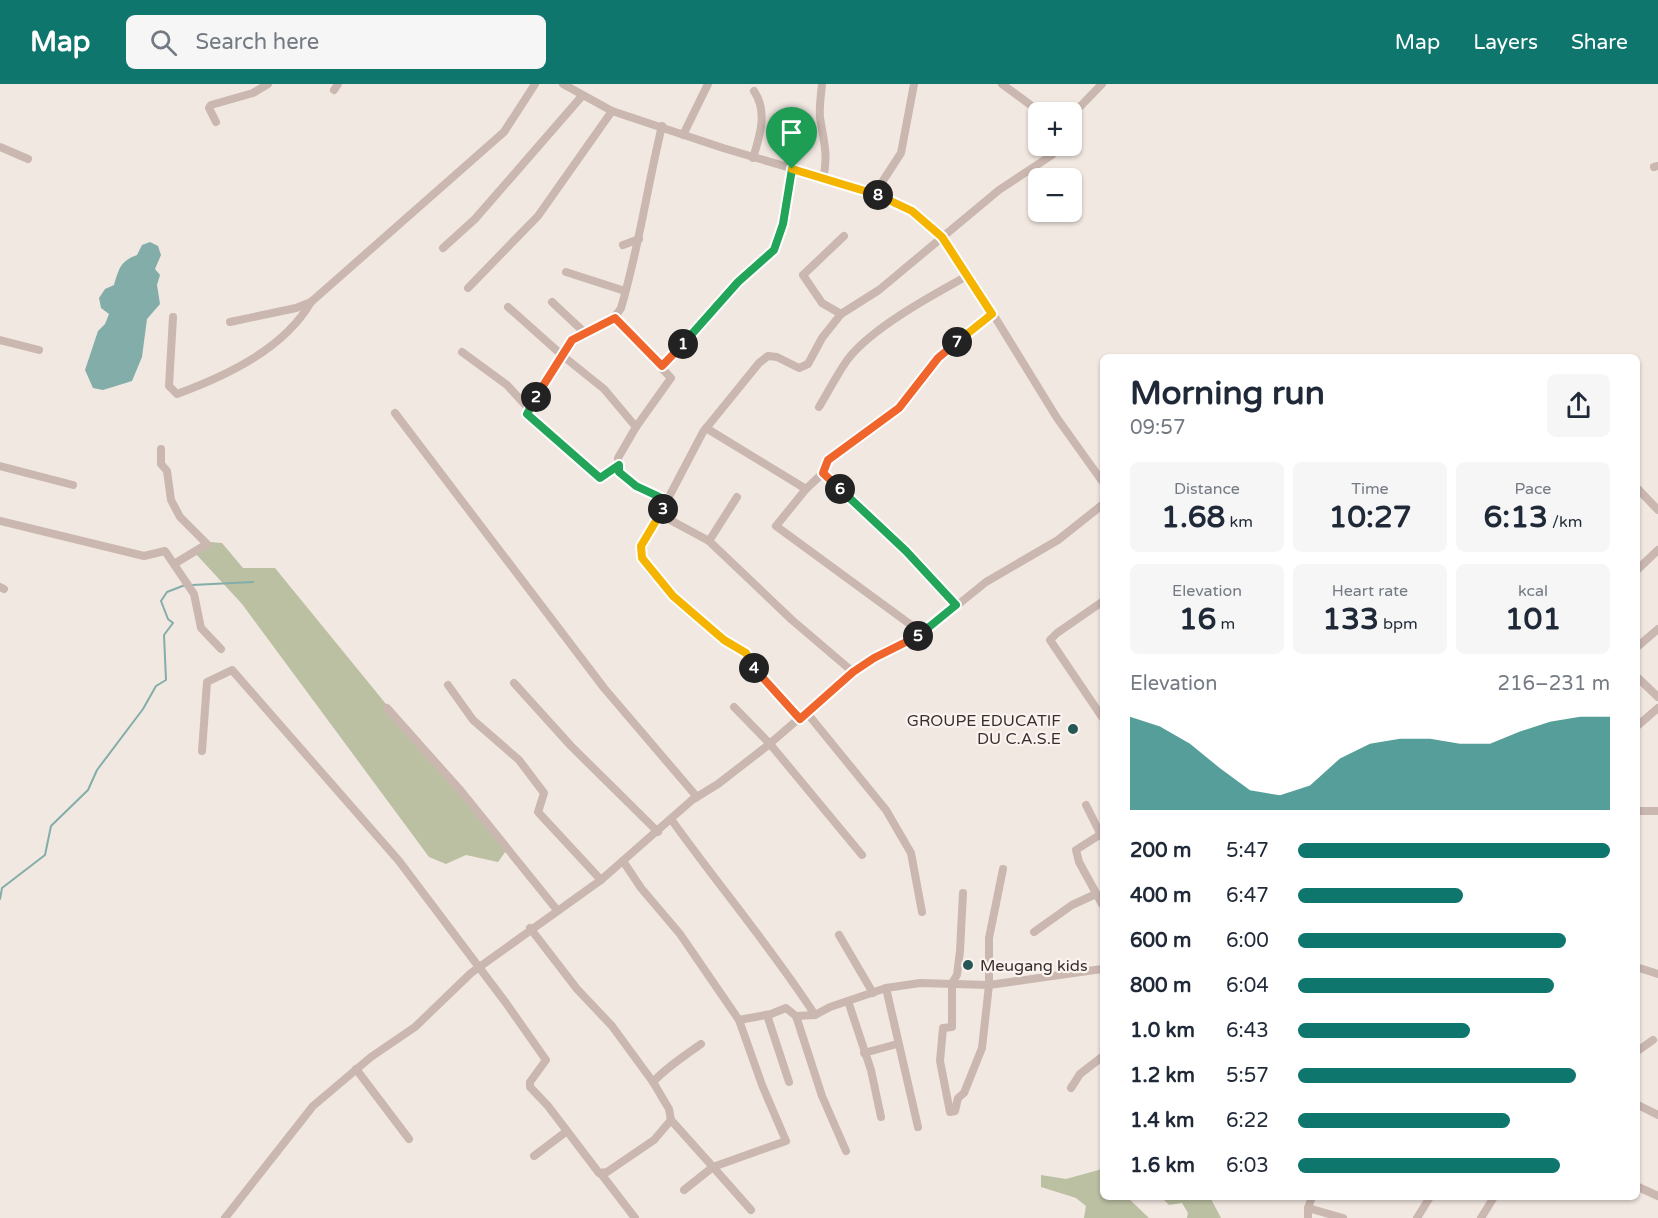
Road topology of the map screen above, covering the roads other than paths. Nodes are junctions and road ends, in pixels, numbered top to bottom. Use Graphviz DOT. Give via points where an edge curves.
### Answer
graph roads {
  1 [pos="268,84"];
  2 [pos="535,84"];
  3 [pos="563,84"];
  4 [pos="708,84"];
  5 [pos="822,84"];
  6 [pos="914,84"];
  7 [pos="1002,84"];
  8 [pos="1102,84"];
  9 [pos="754,91"];
  10 [pos="582,96"];
  11 [pos="1028,103"];
  12 [pos="1082,105"];
  13 [pos="612,111"];
  14 [pos="216,122"];
  15 [pos="662,126"];
  16 [pos="683,135"];
  17 [pos="0,147"];
  18 [pos="1050,156"];
  19 [pos="753,158"];
  20 [pos="28,159"];
  21 [pos="792,169"];
  22 [pos="823,178"];
  23 [pos="874,194"];
  24 [pos="844,236"];
  25 [pos="942,237"];
  26 [pos="639,238"];
  27 [pos="623,245"];
  28 [pos="443,248"];
  29 [pos="566,272"];
  30 [pos="969,275"];
  31 [pos="468,288"];
  32 [pos="625,291"];
  33 [pos="311,302"];
  34 [pos="552,302"];
  35 [pos="508,307"];
  36 [pos="841,314"];
  37 [pos="992,314"];
  38 [pos="172,317"];
  39 [pos="615,318"];
  40 [pos="230,322"];
  41 [pos="585,333"];
  42 [pos="0,340"];
  43 [pos="39,350"];
  44 [pos="462,352"];
  45 [pos="563,356"];
  46 [pos="662,366"];
  47 [pos="819,407"];
  48 [pos="529,409"];
  49 [pos="395,413"];
  50 [pos="636,427"];
  51 [pos="706,428"];
  52 [pos="161,449"];
  53 [pos="619,465"];
  54 [pos="0,466"];
  55 [pos="823,473"];
  56 [pos="1100,478"];
  57 [pos="73,485"];
  58 [pos="806,489"];
  59 [pos="1640,492"];
  60 [pos="737,497"];
  61 [pos="666,500"];
  62 [pos="1100,507"];
  63 [pos="1658,510"];
  64 [pos="661,515"];
  65 [pos="0,521"];
  66 [pos="710,541"];
  67 [pos="1658,550"];
  68 [pos="174,564"];
  69 [pos="1640,567"];
  70 [pos="1100,603"];
  71 [pos="956,605"];
  72 [pos="1658,629"];
  73 [pos="922,633"];
  74 [pos="1640,645"];
  75 [pos="221,648"];
  76 [pos="853,672"];
  77 [pos="1640,680"];
  78 [pos="514,682"];
  79 [pos="448,685"];
  80 [pos="1658,697"];
  81 [pos="734,707"];
  82 [pos="387,708"];
  83 [pos="1658,708"];
  84 [pos="1100,714"];
  85 [pos="804,716"];
  86 [pos="1640,724"];
  87 [pos="770,744"];
  88 [pos="202,751"];
  89 [pos="696,797"];
  90 [pos="1086,805"];
  91 [pos="1640,811"];
  92 [pos="1658,811"];
  93 [pos="671,819"];
  94 [pos="658,832"];
  95 [pos="1100,832"];
  96 [pos="1100,837"];
  97 [pos="862,855"];
  98 [pos="623,861"];
  99 [pos="1003,869"];
  100 [pos="601,880"];
  101 [pos="963,893"];
  102 [pos="1096,894"];
  103 [pos="1100,901"];
  104 [pos="557,910"];
  105 [pos="922,912"];
  106 [pos="530,928"];
  107 [pos="1034,932"];
  108 [pos="839,935"];
  109 [pos="479,966"];
  110 [pos="1640,968"];
  111 [pos="1100,969"];
  112 [pos="1658,974"];
  113 [pos="952,983"];
  114 [pos="989,985"];
  115 [pos="886,988"];
  116 [pos="873,993"];
  117 [pos="848,1001"];
  118 [pos="767,1015"];
  119 [pos="815,1015"];
  120 [pos="796,1016"];
  121 [pos="739,1020"];
  122 [pos="1653,1040"];
  123 [pos="700,1044"];
  124 [pos="897,1044"];
  125 [pos="1640,1049"];
  126 [pos="864,1053"];
  127 [pos="1100,1059"];
  128 [pos="356,1069"];
  129 [pos="652,1082"];
  130 [pos="789,1082"];
  131 [pos="1071,1088"];
  132 [pos="1640,1106"];
  133 [pos="1658,1115"];
  134 [pos="881,1117"];
  135 [pos="671,1120"];
  136 [pos="918,1127"];
  137 [pos="567,1131"];
  138 [pos="409,1139"];
  139 [pos="846,1151"];
  140 [pos="534,1156"];
  141 [pos="713,1167"];
  142 [pos="602,1175"];
  143 [pos="1640,1188"];
  144 [pos="684,1190"];
  145 [pos="1658,1196"];
  146 [pos="1311,1200"];
  147 [pos="1428,1200"];
  148 [pos="1492,1200"];
  149 [pos="1308,1208"];
  150 [pos="751,1210"];
  151 [pos="225,1218"];
  152 [pos="635,1218"];
  153 [pos="1308,1218"];
  154 [pos="1343,1218"];
  155 [pos="1417,1218"];
  156 [pos="1481,1218"];
  1 -- 14 [label="street" via="253,93 211,105 208,108"];
  2 -- 33 [label="street" via="504,132"];
  3 -- 10 [label="street"];
  4 -- 16 [label="street"];
  5 -- 22 [label="street" via="820,115 826,145"];
  6 -- 23 [label="street" via="901,153"];
  7 -- 11 [label="street"];
  8 -- 12 [label="street"];
  9 -- 19 [label="street" via="762,111 762,127"];
  10 -- 13 [label="street"];
  10 -- 28 [label="street" via="475,219"];
  13 -- 15 [label="street"];
  13 -- 31 [label="street" via="538,216"];
  15 -- 16 [label="street"];
  15 -- 26 [label="street"];
  16 -- 19 [label="street"];
  17 -- 20 [label="street"];
  18 -- 25 [label="street" via="999,190"];
  19 -- 21 [label="street"];
  21 -- 22 [label="street"];
  21 -- 46 [label="street" via="783,224 774,250 738,282"];
  22 -- 23 [label="street"];
  23 -- 25 [label="street" via="912,211"];
  24 -- 36 [label="street" via="803,275 822,303"];
  25 -- 30 [label="street"];
  25 -- 36 [label="street" via="879,290"];
  26 -- 27 [label="street"];
  26 -- 32 [label="street"];
  29 -- 32 [label="street"];
  30 -- 37 [label="street"];
  30 -- 47 [label="street" via="862,345"];
  32 -- 39 [label="street"];
  33 -- 38 [label="street" via="281,341 214,380 177,394 170,386"];
  33 -- 40 [label="street"];
  34 -- 41 [label="street"];
  35 -- 45 [label="street"];
  36 -- 51 [label="street" via="808,364 799,368 768,356"];
  37 -- 55 [label="street" via="938,358 899,408 828,460"];
  37 -- 56 [label="street"];
  39 -- 41 [label="street"];
  39 -- 46 [label="street"];
  41 -- 45 [label="street" via="572,340"];
  42 -- 43 [label="street"];
  44 -- 48 [label="street" via="507,385"];
  45 -- 48 [label="street"];
  45 -- 50 [label="street" via="604,389"];
  46 -- 50 [label="street" via="671,378"];
  48 -- 53 [label="street" via="527,414 600,478"];
  49 -- 89 [label="street" via="604,688"];
  50 -- 53 [label="street" via="618,458"];
  51 -- 58 [label="street"];
  51 -- 61 [label="street"];
  52 -- 68 [label="street" via="171,500 180,517 207,544"];
  53 -- 61 [label="street" via="619,472 626,479"];
  54 -- 57 [label="street"];
  55 -- 58 [label="street"];
  55 -- 71 [label="street" via="906,551"];
  58 -- 73 [label="street" via="776,526"];
  59 -- 63 [label="street"];
  60 -- 66 [label="street"];
  61 -- 64 [label="street"];
  62 -- 71 [label="street" via="1058,540 986,582"];
  64 -- 66 [label="street"];
  64 -- 85 [label="street" via="641,546 649,570 724,640 746,653 757,674"];
  65 -- 68 [label="street" via="144,556 165,551"];
  66 -- 76 [label="street"];
  67 -- 69 [label="street"];
  68 -- 75 [label="street" via="194,594 201,628"];
  70 -- 84 [label="street" via="1050,640"];
  71 -- 73 [label="street"];
  72 -- 74 [label="street"];
  73 -- 76 [label="street"];
  76 -- 85 [label="street"];
  77 -- 80 [label="street"];
  78 -- 94 [label="street" via="571,746"];
  79 -- 100 [label="street" via="472,720 534,777 544,793 540,814"];
  81 -- 87 [label="street"];
  82 -- 104 [label="street" via="461,791"];
  83 -- 86 [label="street"];
  85 -- 87 [label="street"];
  85 -- 105 [label="street" via="886,810 906,845 918,881"];
  87 -- 89 [label="street"];
  87 -- 97 [label="street"];
  88 -- 109 [label="street" via="207,682 232,670 365,819"];
  89 -- 93 [label="street"];
  90 -- 95 [label="street"];
  91 -- 92 [label="street"];
  93 -- 94 [label="street"];
  93 -- 119 [label="street" via="784,967"];
  94 -- 98 [label="street"];
  96 -- 102 [label="street" via="1076,850"];
  98 -- 100 [label="street"];
  98 -- 121 [label="street" via="680,934"];
  99 -- 114 [label="street" via="989,938"];
  100 -- 104 [label="street"];
  101 -- 113 [label="street" via="960,951"];
  102 -- 103 [label="street"];
  102 -- 107 [label="street" via="1072,905"];
  104 -- 106 [label="street"];
  106 -- 109 [label="street"];
  106 -- 129 [label="street" via="577,989 612,1026"];
  108 -- 116 [label="street"];
  109 -- 128 [label="street" via="415,1027"];
  109 -- 137 [label="street" via="542,1053 545,1064 530,1087"];
  110 -- 112 [label="street"];
  111 -- 114 [label="street"];
  113 -- 114 [label="street"];
  113 -- 114 [label="street" via="952,1027 943,1028 940,1061 950,1112 955,1111 982,1050"];
  113 -- 115 [label="street"];
  115 -- 116 [label="street"];
  115 -- 124 [label="street"];
  116 -- 117 [label="street"];
  117 -- 119 [label="street"];
  117 -- 126 [label="street"];
  118 -- 120 [label="street" via="786,1008"];
  118 -- 121 [label="street"];
  118 -- 130 [label="street"];
  119 -- 120 [label="street"];
  120 -- 139 [label="street" via="822,1096"];
  121 -- 141 [label="street" via="786,1141"];
  122 -- 125 [label="street"];
  123 -- 129 [label="street" via="671,1063"];
  124 -- 126 [label="street"];
  124 -- 136 [label="street"];
  126 -- 134 [label="street"];
  127 -- 131 [label="street" via="1080,1074"];
  128 -- 138 [label="street"];
  128 -- 151 [label="street" via="313,1106"];
  129 -- 135 [label="street" via="669,1108"];
  132 -- 133 [label="street"];
  135 -- 141 [label="street"];
  135 -- 142 [label="street" via="654,1140"];
  137 -- 140 [label="street"];
  137 -- 142 [label="street"];
  141 -- 144 [label="street"];
  141 -- 150 [label="street"];
  142 -- 152 [label="street"];
  143 -- 145 [label="street"];
  146 -- 149 [label="street"];
  147 -- 155 [label="street"];
  148 -- 156 [label="street"];
  149 -- 153 [label="street"];
  149 -- 154 [label="street"];
}
